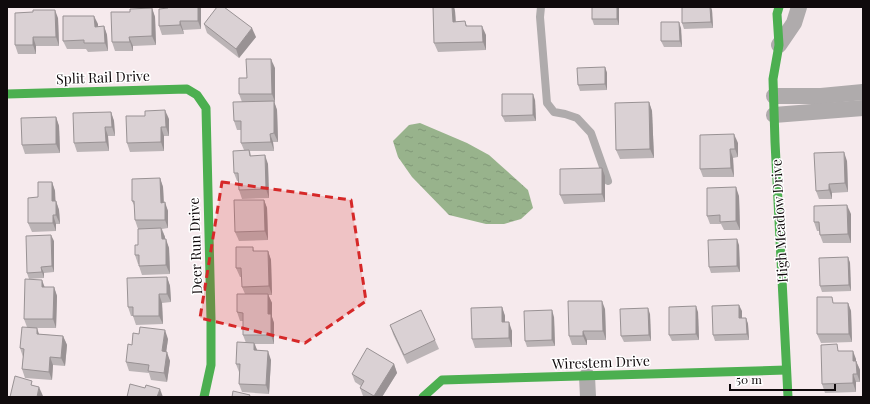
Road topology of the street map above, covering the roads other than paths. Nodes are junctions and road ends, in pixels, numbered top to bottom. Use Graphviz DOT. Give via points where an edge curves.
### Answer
graph roads {
  1 [pos="541,7"];
  2 [pos="779,7"];
  3 [pos="799,7"];
  4 [pos="779,45"];
  5 [pos="863,92"];
  6 [pos="7,94"];
  7 [pos="197,95"];
  8 [pos="774,96"];
  9 [pos="863,108"];
  10 [pos="774,115"];
  11 [pos="608,182"];
  12 [pos="786,370"];
  13 [pos="586,376"];
  14 [pos="204,397"];
  15 [pos="423,397"];
  16 [pos="588,397"];
  17 [pos="788,397"];
  1 -- 11 [label="lane" via="547,103 554,112 577,118 590,133"];
  2 -- 4 [label="street, High Meadow Drive"];
  3 -- 4 [label="street, High Meadow Drive" via="794,23"];
  4 -- 8 [label="street, High Meadow Drive" via="773,79"];
  5 -- 8 [label="street" via="820,96"];
  6 -- 7 [label="street, Split Rail Drive" via="187,89"];
  7 -- 14 [label="street, Deer Run Drive" via="206,108 211,319 211,364"];
  8 -- 10 [label="street, High Meadow Drive"];
  9 -- 10 [label="street"];
  10 -- 12 [label="street, High Meadow Drive"];
  12 -- 13 [label="street, Wirestem Drive"];
  12 -- 17 [label="street, High Meadow Drive"];
  13 -- 15 [label="street, Wirestem Drive" via="442,380"];
  13 -- 16 [label="street"];
}
